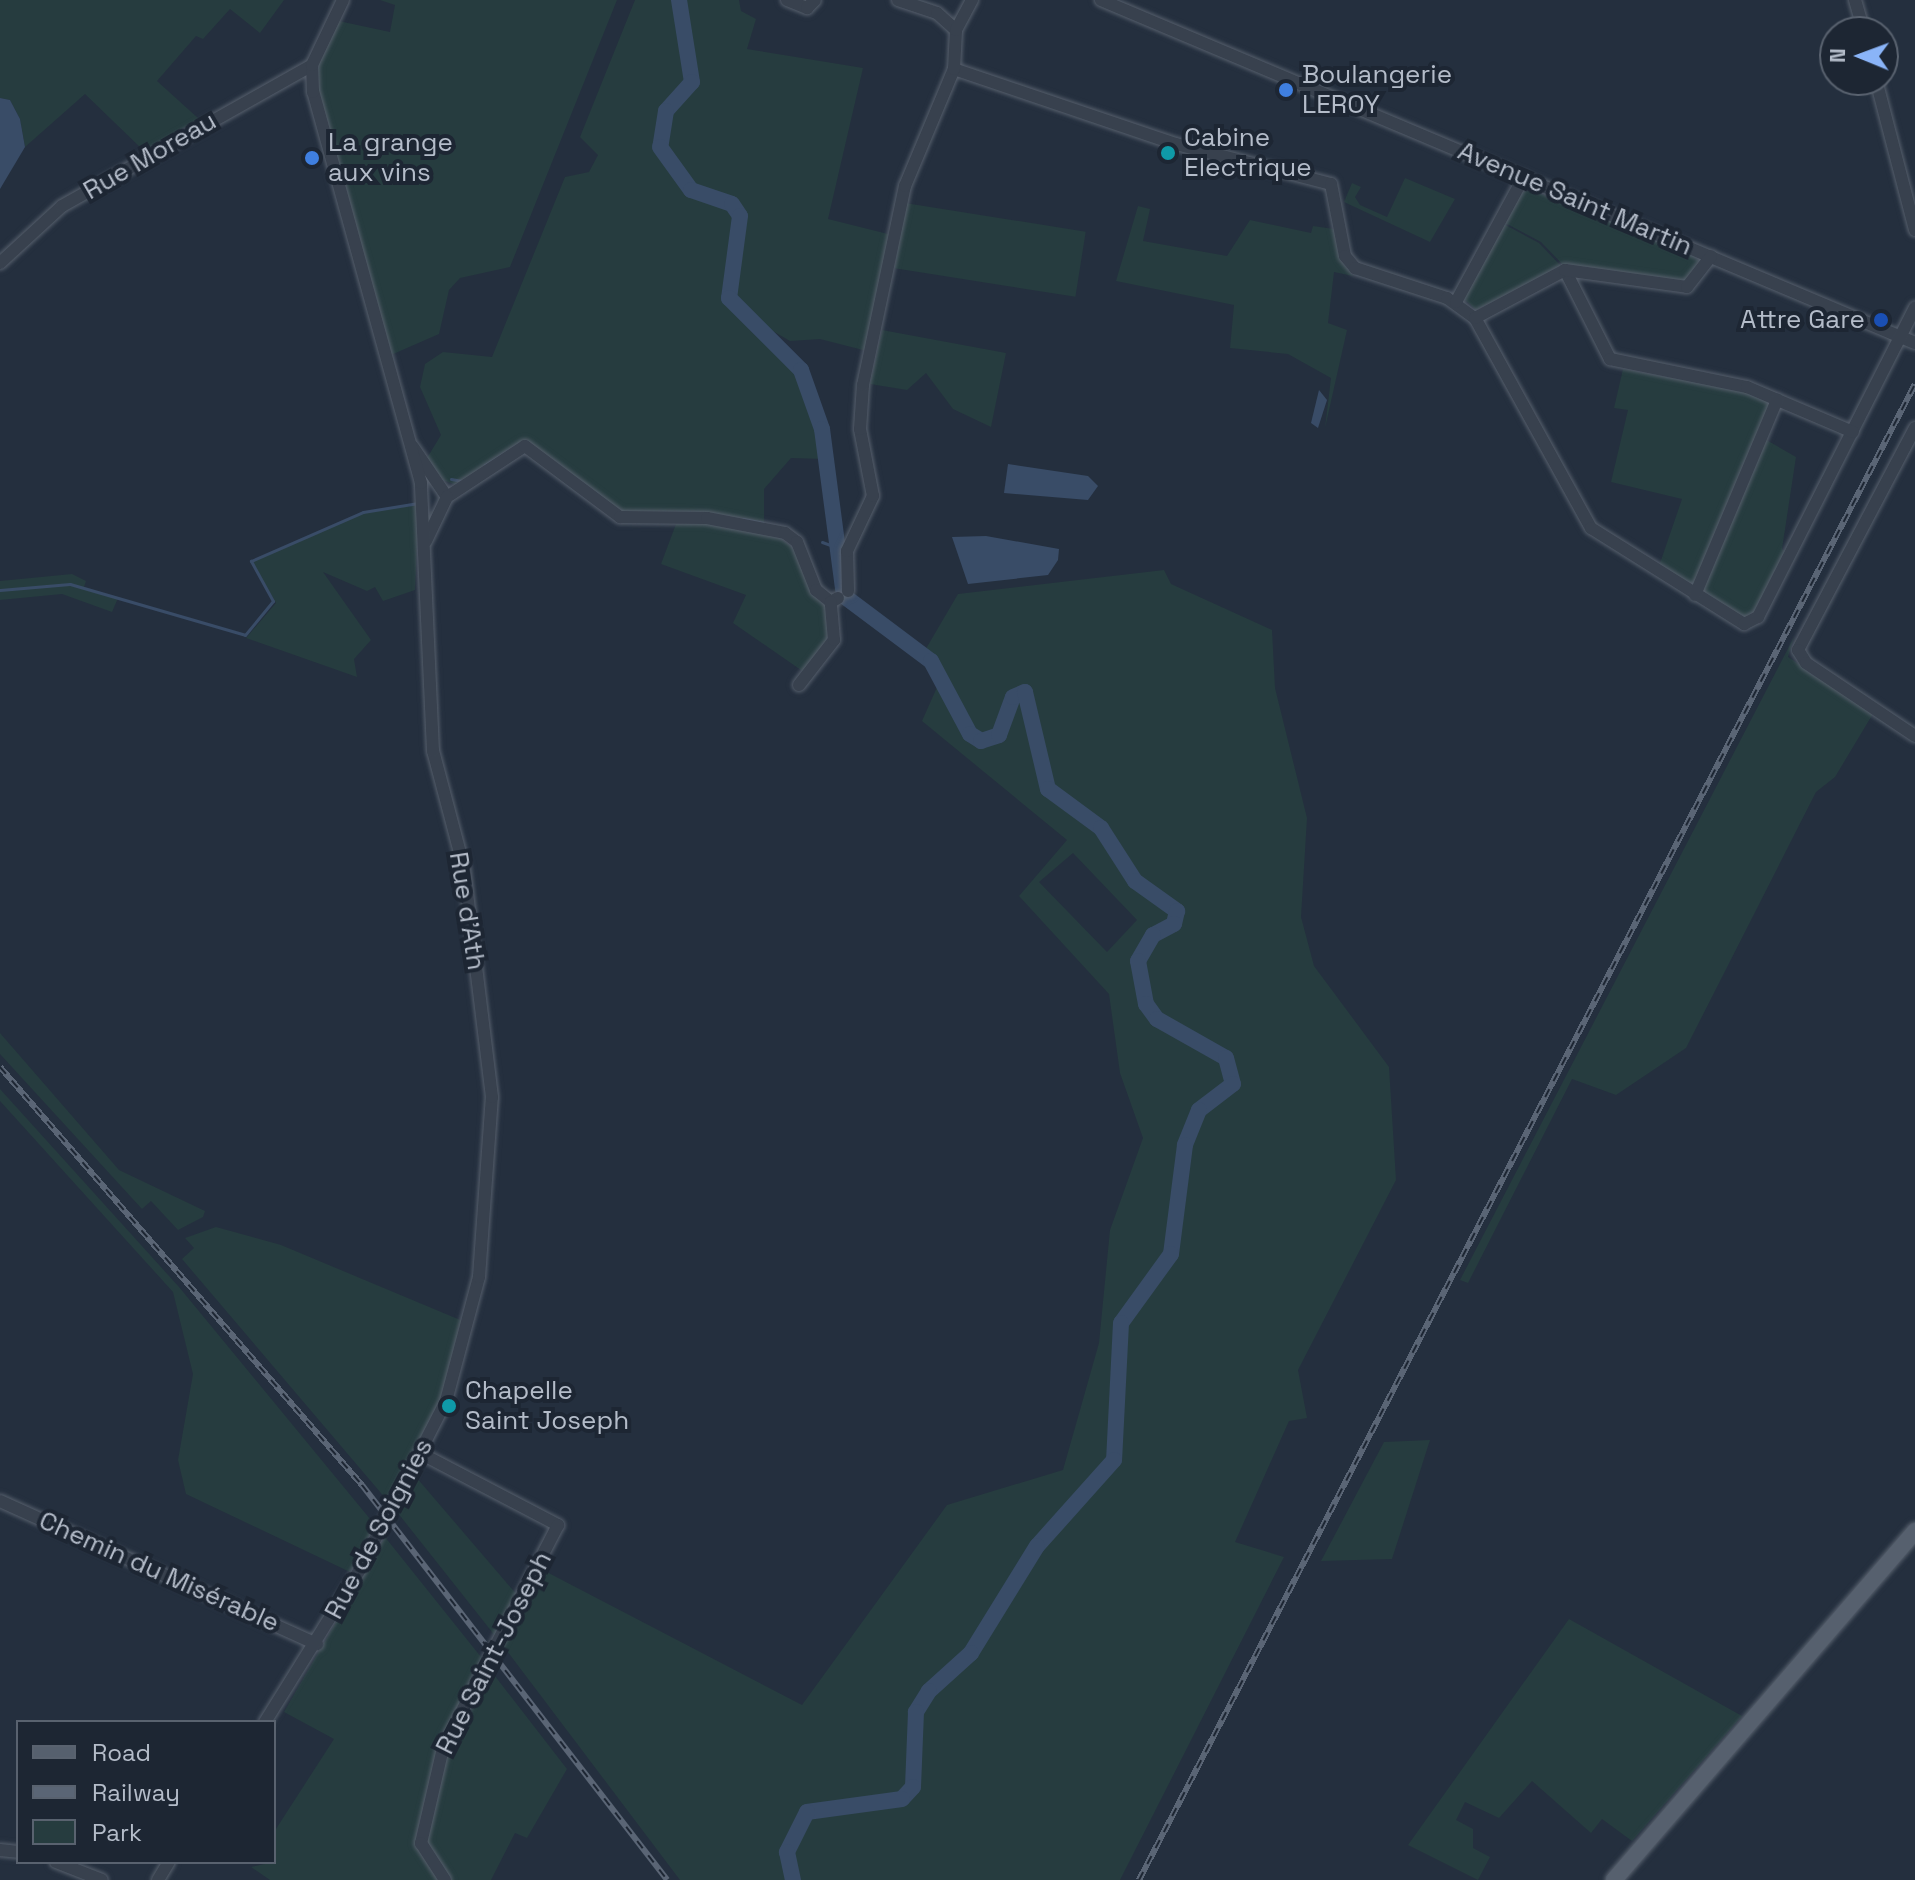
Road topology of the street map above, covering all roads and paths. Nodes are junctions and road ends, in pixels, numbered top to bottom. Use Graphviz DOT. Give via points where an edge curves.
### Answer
graph roads {
  1 [pos="343,0"];
  2 [pos="787,0"];
  3 [pos="815,0"];
  4 [pos="898,0"];
  5 [pos="972,0"];
  6 [pos="1101,0"];
  7 [pos="956,30"];
  8 [pos="312,65"];
  9 [pos="954,69"];
  10 [pos="1880,96"];
  11 [pos="1524,177"];
  12 [pos="1915,230"];
  13 [pos="1711,256"];
  14 [pos="0,263"];
  15 [pos="1565,270"];
  16 [pos="1456,302"];
  17 [pos="1915,307"];
  18 [pos="1475,318"];
  19 [pos="1902,337"];
  20 [pos="1915,343"];
  21 [pos="1777,400"];
  22 [pos="1915,428"];
  23 [pos="1853,432"];
  24 [pos="407,439"];
  25 [pos="447,497"];
  26 [pos="423,546"];
  27 [pos="1695,595"];
  28 [pos="839,597"];
  29 [pos="799,685"];
  30 [pos="1915,736"];
  31 [pos="479,1277"];
  32 [pos="420,1453"];
  33 [pos="0,1501"];
  34 [pos="1915,1531"];
  35 [pos="317,1644"];
  36 [pos="266,1720"];
  37 [pos="61,1864"];
  38 [pos="102,1880"];
  39 [pos="445,1880"];
  40 [pos="1614,1880"];
  1 -- 8 [label="street"];
  2 -- 3 [label="street" via="807,8"];
  4 -- 7 [label="street" via="937,13"];
  5 -- 7 [label="street"];
  6 -- 11 [label="street, Avenue Saint Martin"];
  7 -- 9 [label="street"];
  8 -- 14 [label="street, Rue Moreau" via="62,206"];
  8 -- 24 [label="street, Rue d'Ath"];
  9 -- 16 [label="street" via="1176,144 1331,184 1345,256 1355,268"];
  9 -- 28 [label="street" via="905,186 863,385 860,429 873,493 871,512 847,551"];
  10 -- 12 [label="street"];
  11 -- 13 [label="street, Avenue Saint Martin"];
  11 -- 16 [label="street"];
  13 -- 15 [label="street" via="1687,287"];
  13 -- 19 [label="street, Avenue Saint Martin"];
  15 -- 18 [label="street"];
  15 -- 21 [label="street" via="1610,359"];
  16 -- 18 [label="street"];
  17 -- 19 [label="street"];
  18 -- 27 [label="street" via="1591,528"];
  19 -- 20 [label="street, Avenue Saint Martin"];
  19 -- 23 [label="street"];
  21 -- 23 [label="street"];
  21 -- 27 [label="street"];
  22 -- 30 [label="street" via="1798,650 1806,663"];
  23 -- 27 [label="street" via="1749,624"];
  24 -- 25 [label="street, Rue d'Ath"];
  24 -- 26 [label="street, Rue d'Ath" via="421,483"];
  25 -- 26 [label="street, Rue d'Ath"];
  25 -- 28 [label="street" via="525,446 620,517 707,518 785,533 797,542 809,580"];
  26 -- 31 [label="street, Rue d'Ath" via="433,751 464,868 492,1097"];
  28 -- 29 [label="street" via="834,640"];
  31 -- 32 [label="street, Rue de Soignies" via="461,1357"];
  32 -- 35 [label="street, Rue de Soignies"];
  32 -- 39 [label="street, Rue Saint-Joseph" via="558,1525 443,1748 421,1843"];
  33 -- 35 [label="street, Chemin du Misérable"];
  34 -- 40 [label="main road"];
  35 -- 36 [label="street, Rue de Soignies"];
  37 -- 38 [label="street"];
}
